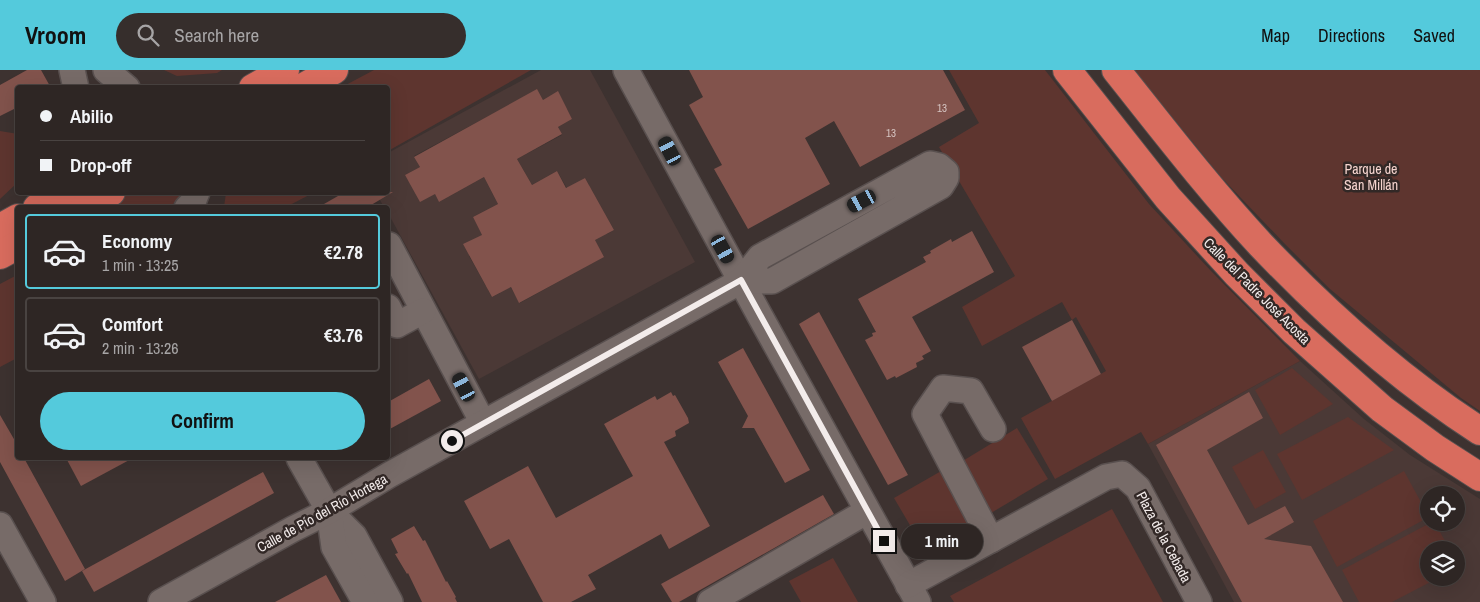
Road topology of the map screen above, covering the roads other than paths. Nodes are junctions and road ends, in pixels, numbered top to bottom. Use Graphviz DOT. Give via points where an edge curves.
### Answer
graph roads {
  1 [pos="72,70"];
  2 [pos="106,70"];
  3 [pos="285,70"];
  4 [pos="334,70"];
  5 [pos="626,70"];
  6 [pos="1067,70"];
  7 [pos="1116,70"];
  8 [pos="75,85"];
  9 [pos="124,85"];
  10 [pos="258,85"];
  11 [pos="307,85"];
  12 [pos="89,199"];
  13 [pos="54,205"];
  14 [pos="15,227"];
  15 [pos="9,245"];
  16 [pos="390,247"];
  17 [pos="741,280"];
  18 [pos="390,311"];
  19 [pos="423,311"];
  20 [pos="483,423"];
  21 [pos="993,429"];
  22 [pos="1480,431"];
  23 [pos="300,460"];
  24 [pos="1480,477"];
  25 [pos="329,511"];
  26 [pos="859,516"];
  27 [pos="0,525"];
  28 [pos="991,540"];
  29 [pos="913,594"];
  30 [pos="44,602"];
  31 [pos="161,602"];
  32 [pos="365,602"];
  33 [pos="390,602"];
  34 [pos="710,602"];
  35 [pos="1199,602"];
  1 -- 8 [label="street"];
  2 -- 9 [label="street"];
  3 -- 10 [label="highway"];
  4 -- 11 [label="highway"];
  5 -- 17 [label="street"];
  6 -- 24 [label="highway, Calle del Padre José Acosta" via="1168,198 1294,331 1382,408"];
  7 -- 22 [label="highway" via="1208,184 1322,306 1394,368"];
  12 -- 13 [label="highway"];
  14 -- 15 [label="highway"];
  16 -- 19 [label="street"];
  17 -- 17 [label="street, Calle de Pío del Río Hortega" via="772,281 942,186 946,172 930,164 760,257"];
  17 -- 20 [label="street, Calle de Pío del Río Hortega"];
  17 -- 29 [label="street"];
  18 -- 19 [label="street" via="397,325"];
  19 -- 20 [label="street"];
  20 -- 25 [label="street, Calle de Pío del Río Hortega"];
  21 -- 28 [label="street" via="971,391 943,388 925,414"];
  23 -- 25 [label="street"];
  25 -- 31 [label="street, Calle de Pío del Río Hortega"];
  25 -- 32 [label="street" via="334,547"];
  25 -- 33 [label="street" via="354,536"];
  26 -- 34 [label="street"];
  27 -- 30 [label="street"];
  28 -- 29 [label="street, Plaza de la Cebada"];
  28 -- 35 [label="street, Plaza de la Cebada" via="1106,477 1122,474 1138,488"];
}
